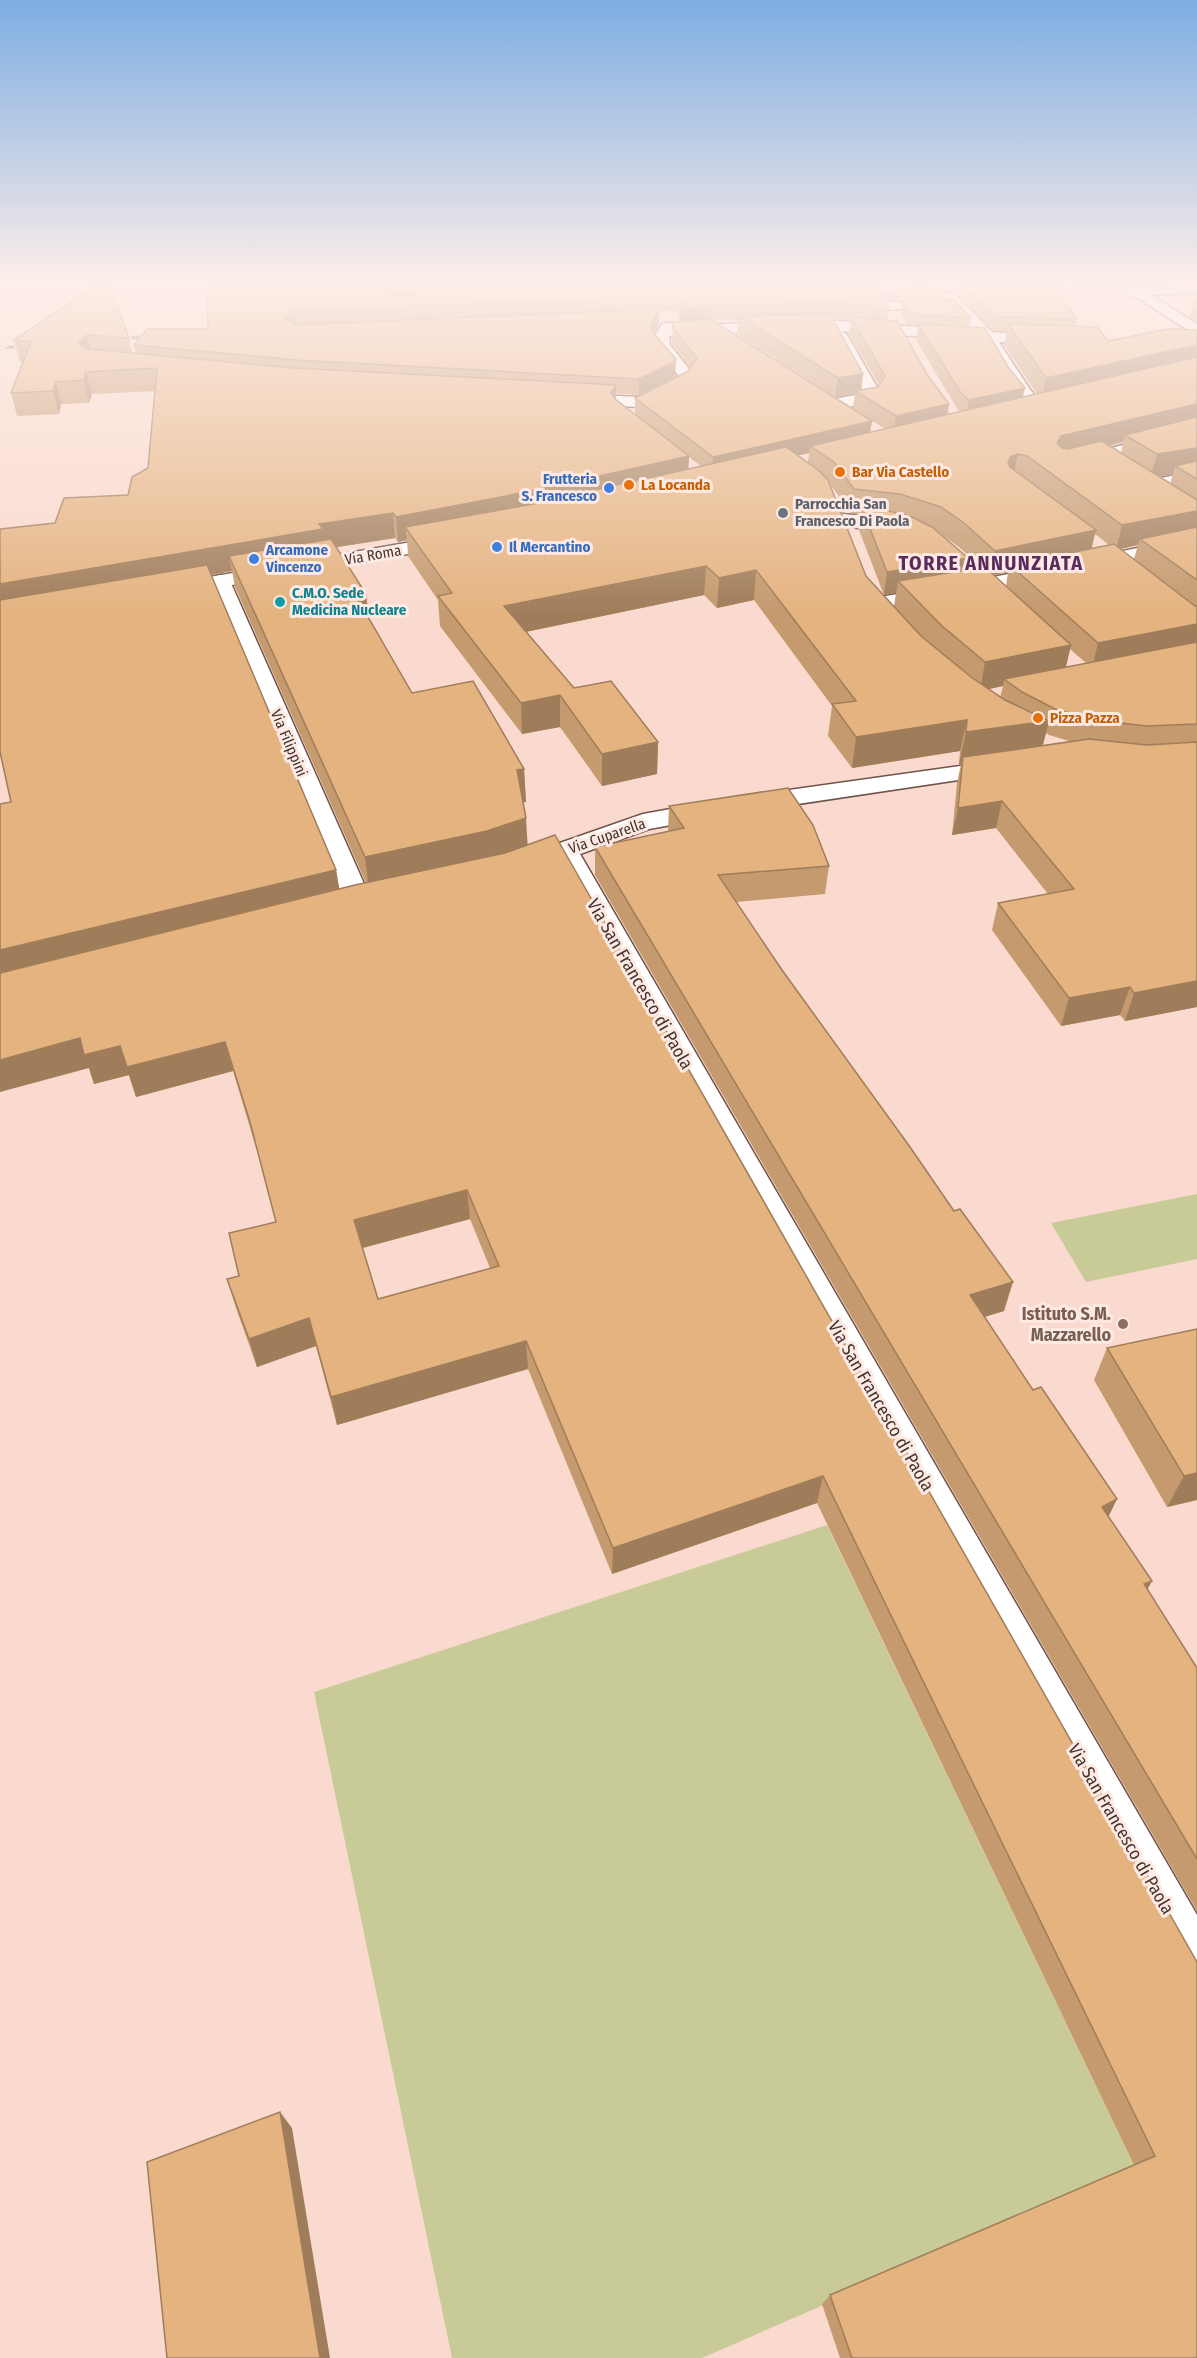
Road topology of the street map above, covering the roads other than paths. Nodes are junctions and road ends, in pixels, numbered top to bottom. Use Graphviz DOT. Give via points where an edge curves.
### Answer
graph roads {
  1 [pos="654,395"];
  2 [pos="872,395"];
  3 [pos="1027,395"];
  4 [pos="563,399"];
  5 [pos="639,402"];
  6 [pos="1016,413"];
  7 [pos="622,416"];
  8 [pos="851,417"];
  9 [pos="1197,431"];
  10 [pos="1100,456"];
  11 [pos="1063,465"];
  12 [pos="1197,476"];
  13 [pos="1147,486"];
  14 [pos="1167,499"];
  15 [pos="920,532"];
  16 [pos="474,536"];
  17 [pos="1197,542"];
  18 [pos="854,546"];
  19 [pos="1093,546"];
  20 [pos="1110,560"];
  21 [pos="1127,573"];
  22 [pos="976,578"];
  23 [pos="219,582"];
  24 [pos="153,593"];
  25 [pos="1001,601"];
  26 [pos="877,604"];
  27 [pos="1024,764"];
  28 [pos="565,851"];
  29 [pos="519,866"];
  30 [pos="359,904"];
  31 [pos="1197,1962"];
  1 -- 5 [label="street"];
  2 -- 8 [label="street" via="826,402"];
  3 -- 6 [label="street" via="1043,407"];
  4 -- 5 [label="street"];
  5 -- 7 [label="street"];
  9 -- 10 [label="street"];
  10 -- 11 [label="street"];
  10 -- 13 [label="street"];
  12 -- 13 [label="street"];
  13 -- 14 [label="street"];
  15 -- 18 [label="street" via="839,513"];
  16 -- 23 [label="street, Via Roma"];
  17 -- 20 [label="street"];
  19 -- 20 [label="street"];
  20 -- 21 [label="street"];
  20 -- 22 [label="street"];
  22 -- 25 [label="street"];
  22 -- 26 [label="street"];
  23 -- 24 [label="street, Via Roma"];
  23 -- 30 [label="street, Via Filippini"];
  27 -- 28 [label="street, Via Cuparella" via="643,822"];
  28 -- 29 [label="street, Via Cuparella"];
  28 -- 31 [label="street, Via San Francesco di Paola"];
}
